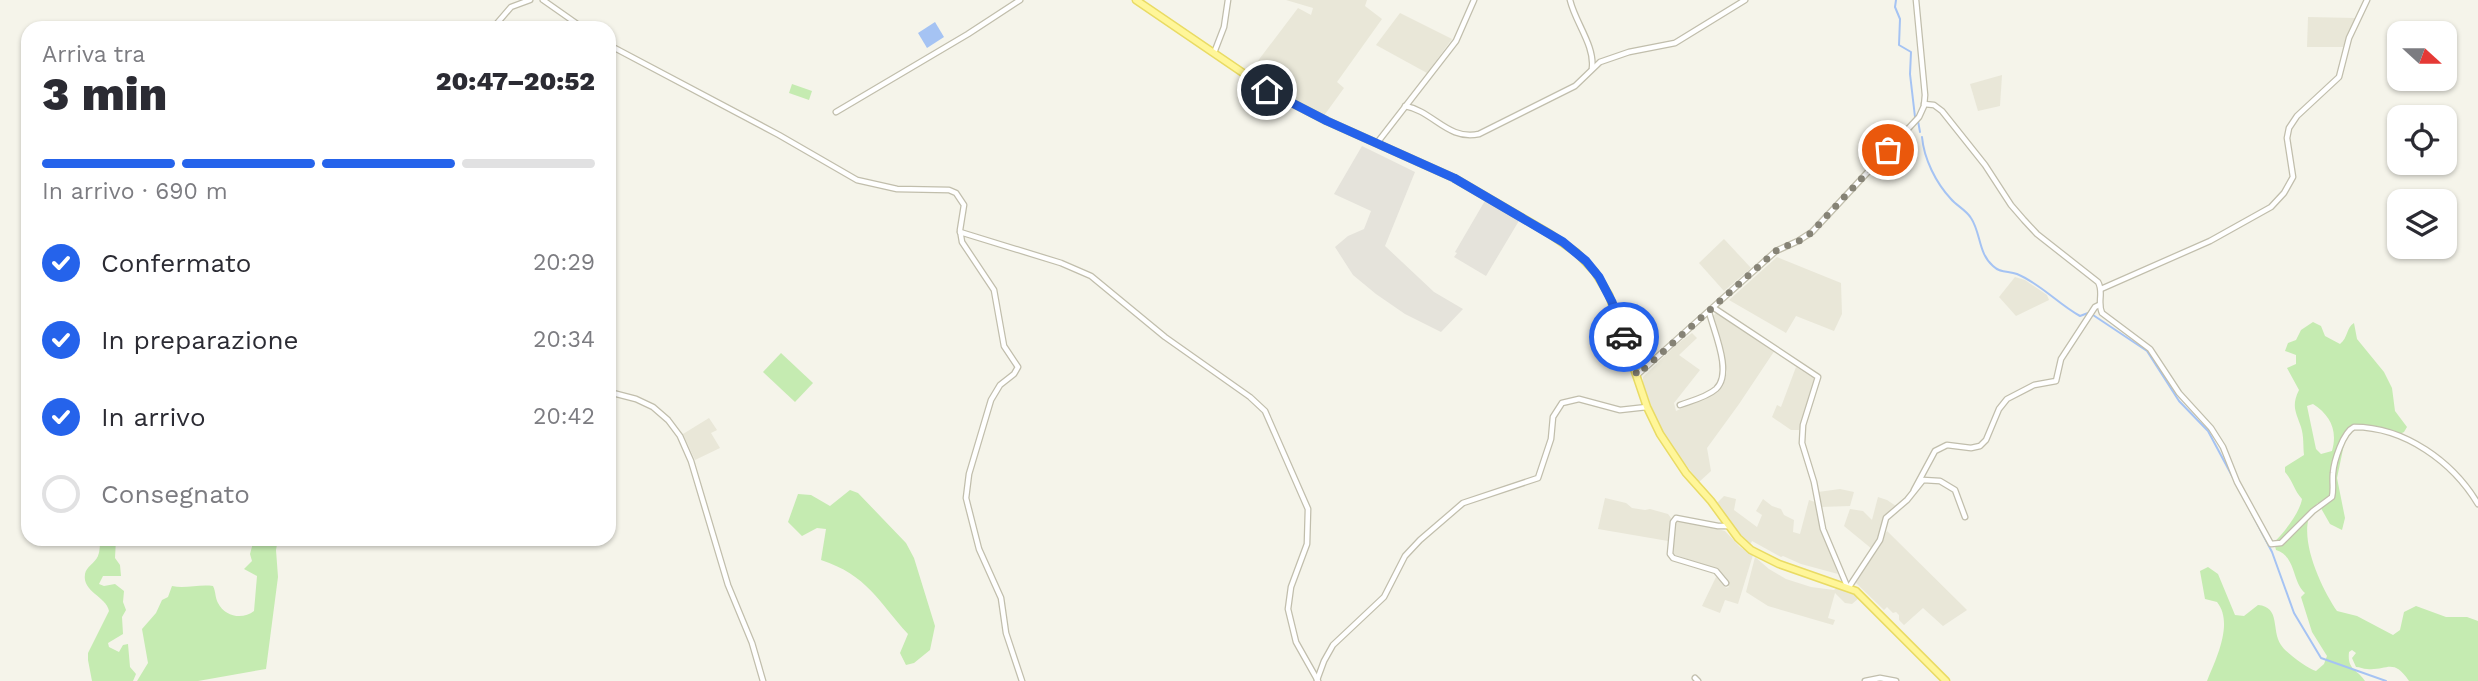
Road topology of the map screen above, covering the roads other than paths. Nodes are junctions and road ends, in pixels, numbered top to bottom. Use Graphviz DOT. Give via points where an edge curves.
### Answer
graph roads {
  1 [pos="530,0"];
  2 [pos="543,0"];
  3 [pos="1020,0"];
  4 [pos="1136,0"];
  5 [pos="1228,0"];
  6 [pos="1475,0"];
  7 [pos="1571,0"];
  8 [pos="1745,0"];
  9 [pos="1916,0"];
  10 [pos="2367,0"];
  11 [pos="499,21"];
  12 [pos="573,21"];
  13 [pos="616,50"];
  14 [pos="1214,54"];
  15 [pos="1592,68"];
  16 [pos="1924,104"];
  17 [pos="1405,106"];
  18 [pos="836,112"];
  19 [pos="1377,144"];
  20 [pos="960,232"];
  21 [pos="2101,289"];
  22 [pos="2099,305"];
  23 [pos="1714,308"];
  24 [pos="1709,312"];
  25 [pos="1637,375"];
  26 [pos="616,394"];
  27 [pos="1680,405"];
  28 [pos="1647,407"];
  29 [pos="1914,490"];
  30 [pos="2478,504"];
  31 [pos="1965,517"];
  32 [pos="1728,526"];
  33 [pos="1726,583"];
  34 [pos="1848,586"];
  35 [pos="1318,680"];
  36 [pos="1942,680"];
  37 [pos="763,681"];
  38 [pos="1022,681"];
  39 [pos="1865,681"];
  40 [pos="1896,681"];
  1 -- 11 [label="street" via="513,6"];
  2 -- 12 [label="street"];
  3 -- 18 [label="street"];
  4 -- 14 [label="main road"];
  5 -- 14 [label="street"];
  6 -- 17 [label="street" via="1456,41"];
  7 -- 15 [label="street" via="1592,55"];
  8 -- 15 [label="street" via="1677,43 1624,53"];
  9 -- 16 [label="street"];
  10 -- 21 [label="street" via="2349,38 2340,75 2289,126 2294,175 2277,202 2210,241"];
  13 -- 20 [label="street" via="857,180 900,189 954,191 964,208"];
  14 -- 19 [label="main road" via="1276,95"];
  15 -- 17 [label="street" via="1573,87 1474,135 1451,131"];
  16 -- 21 [label="street" via="1942,111 2027,223"];
  16 -- 23 [label="street" via="1918,118 1811,233 1777,250"];
  17 -- 19 [label="street"];
  19 -- 25 [label="main road" via="1457,180 1580,255 1609,295"];
  20 -- 35 [label="street" via="1091,276 1265,411 1308,509 1308,541 1292,587 1289,612 1295,638"];
  20 -- 38 [label="street" via="965,250 995,290 1003,344 1018,367 990,402 966,498 980,552 1001,598 1006,633"];
  21 -- 22 [label="street"];
  22 -- 29 [label="street" via="2061,359 2056,381 2007,399 1980,446 1947,445 1935,451"];
  22 -- 30 [label="street" via="2102,313 2150,349 2179,393 2211,428 2273,545 2332,497 2333,472 2343,438 2354,427 2418,444"];
  23 -- 24 [label="street"];
  23 -- 34 [label="street" via="1818,377 1802,443 1823,529"];
  24 -- 25 [label="street"];
  24 -- 27 [label="street" via="1723,378 1713,391"];
  25 -- 28 [label="main road"];
  26 -- 37 [label="street" via="656,409 681,439"];
  28 -- 32 [label="main road" via="1670,450"];
  28 -- 35 [label="street" via="1620,410 1576,399 1561,405 1552,417 1552,438 1538,478 1463,503 1420,540 1405,556 1384,597 1331,647"];
  29 -- 31 [label="street" via="1924,479 1945,483 1958,494"];
  29 -- 34 [label="street" via="1886,518 1880,540"];
  32 -- 33 [label="street" via="1676,518 1670,554 1716,571"];
  32 -- 34 [label="main road" via="1762,556 1805,575"];
  34 -- 36 [label="main road" via="1863,596"];
  39 -- 40 [label="street"];
}
